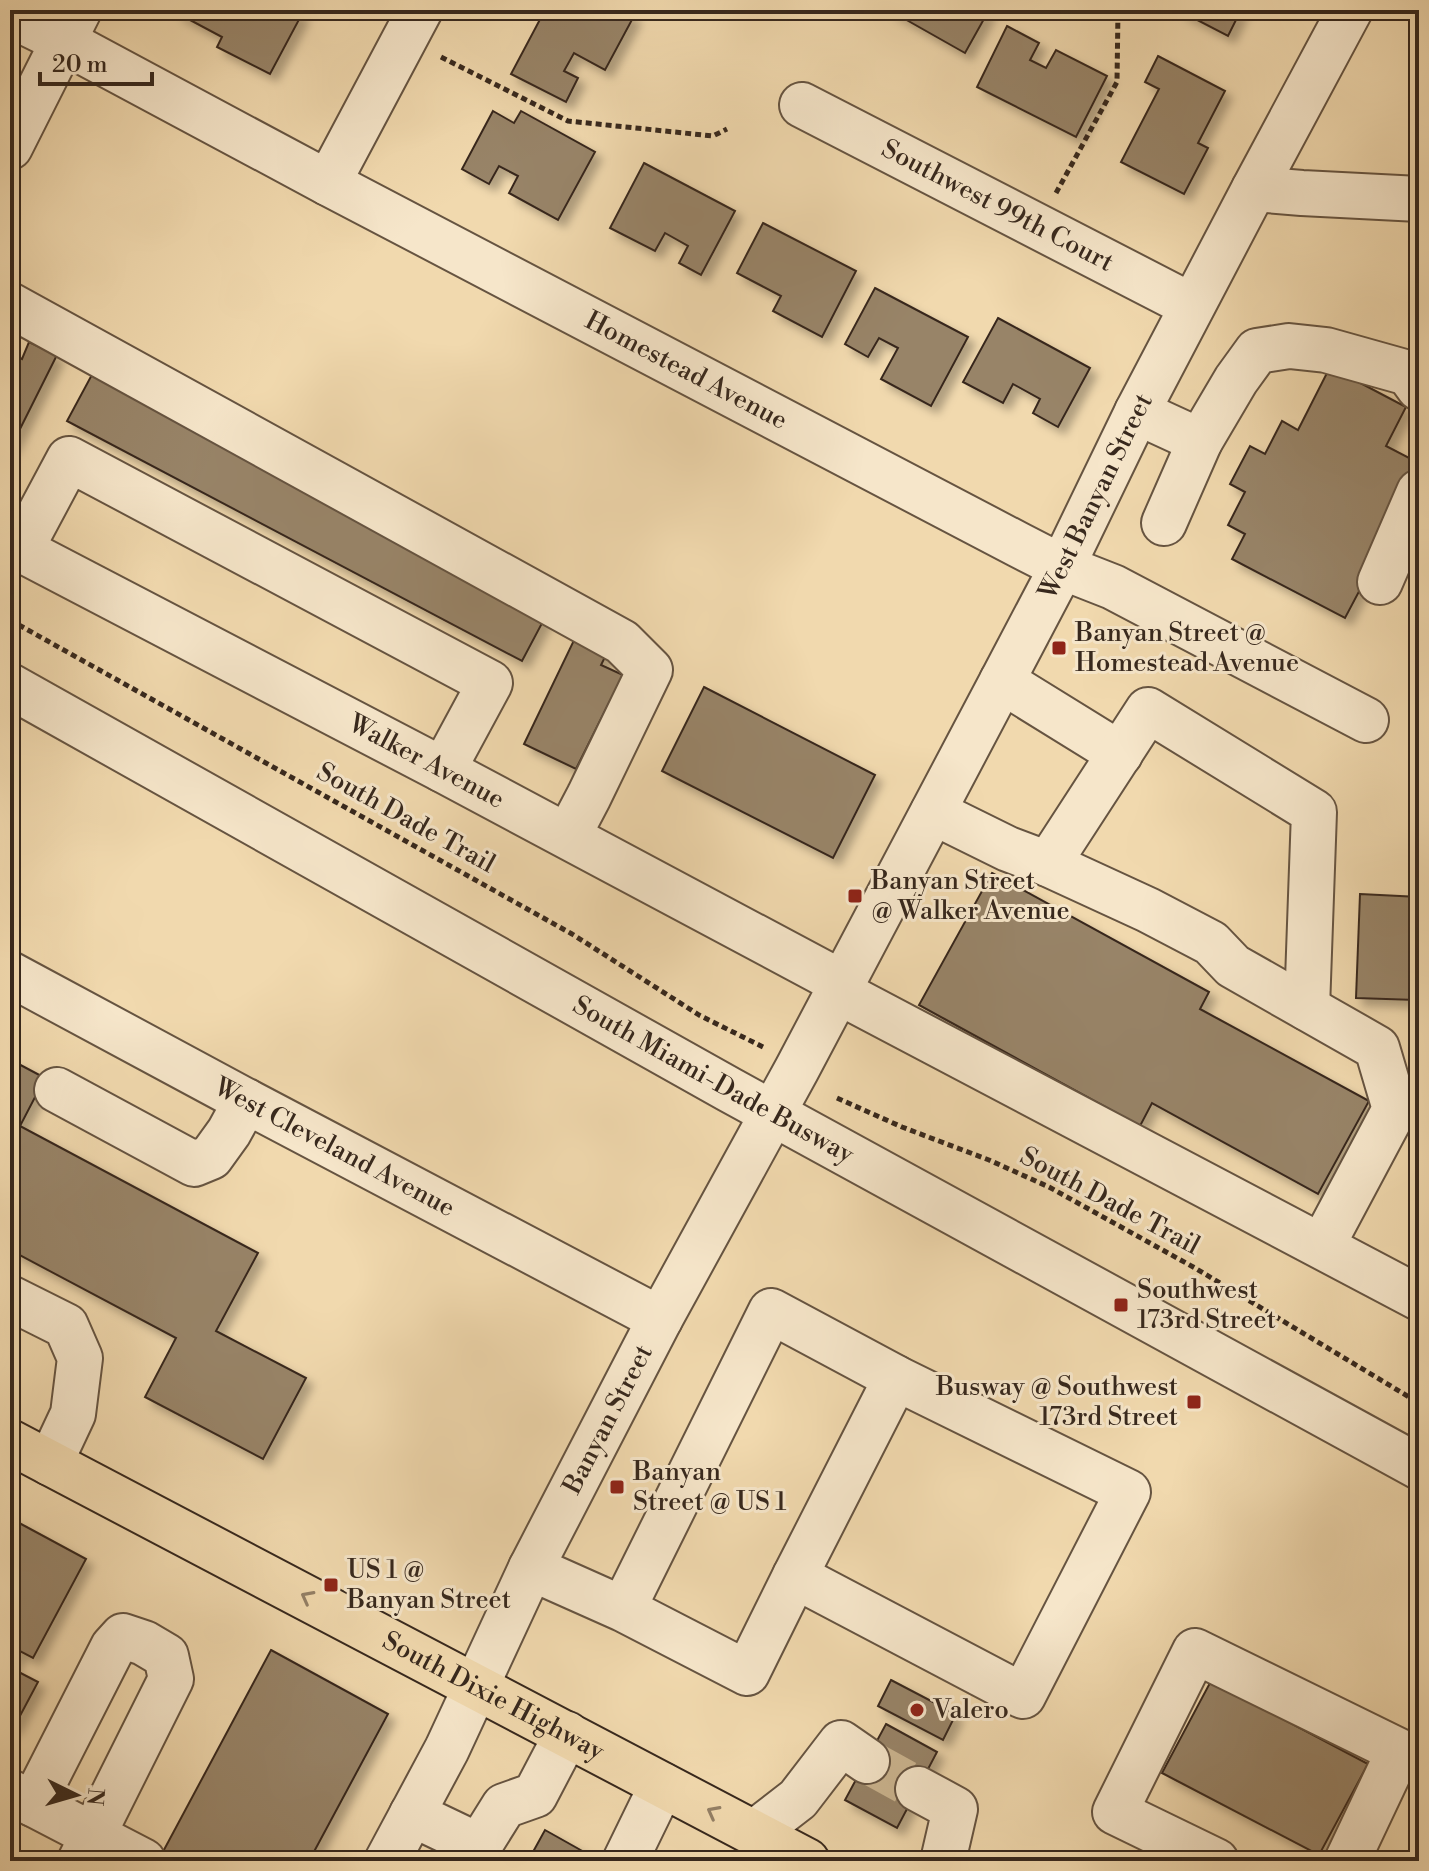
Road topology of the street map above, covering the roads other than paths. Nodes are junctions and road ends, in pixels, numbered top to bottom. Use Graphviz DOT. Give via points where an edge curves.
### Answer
graph roads {
  1 [pos="420,10"];
  2 [pos="1350,10"];
  3 [pos="10,15"];
  4 [pos="71,26"];
  5 [pos="802,105"];
  6 [pos="12,138"];
  7 [pos="328,183"];
  8 [pos="1254,189"];
  9 [pos="1419,199"];
  10 [pos="10,305"];
  11 [pos="1192,306"];
  12 [pos="1419,388"];
  13 [pos="1137,412"];
  14 [pos="1200,441"];
  15 [pos="1419,492"];
  16 [pos="1164,523"];
  17 [pos="15,546"];
  18 [pos="1062,567"];
  19 [pos="1380,582"];
  20 [pos="1002,681"];
  21 [pos="10,686"];
  22 [pos="1366,720"];
  23 [pos="1120,754"];
  24 [pos="443,770"];
  25 [pos="933,812"];
  26 [pos="568,836"];
  27 [pos="1048,864"];
  28 [pos="10,974"];
  29 [pos="839,987"];
  30 [pos="1307,1008"];
  31 [pos="57,1090"];
  32 [pos="246,1101"];
  33 [pos="773,1113"];
  34 [pos="1322,1246"];
  35 [pos="1413,1282"];
  36 [pos="10,1298"];
  37 [pos="660,1319"];
  38 [pos="896,1378"];
  39 [pos="10,1442"];
  40 [pos="50,1463"];
  41 [pos="1419,1467"];
  42 [pos="531,1568"];
  43 [pos="795,1576"];
  44 [pos="623,1609"];
  45 [pos="474,1686"];
  46 [pos="567,1734"];
  47 [pos="867,1761"];
  48 [pos="662,1785"];
  49 [pos="918,1789"];
  50 [pos="22,1798"];
  51 [pos="412,1814"];
  52 [pos="754,1833"];
  53 [pos="86,1848"];
  54 [pos="476,1854"];
  55 [pos="1208,1859"];
  56 [pos="143,1861"];
  57 [pos="387,1861"];
  58 [pos="625,1861"];
  59 [pos="807,1861"];
  60 [pos="943,1861"];
  61 [pos="1347,1861"];
  1 -- 7 [label="street"];
  2 -- 8 [label="street, West Banyan Street"];
  3 -- 4 [label="street, Homestead Avenue"];
  4 -- 6 [label="street"];
  4 -- 7 [label="street, Homestead Avenue"];
  5 -- 11 [label="street, Southwest 99th Court"];
  7 -- 18 [label="street, Homestead Avenue"];
  8 -- 9 [label="street"];
  8 -- 11 [label="street, West Banyan Street"];
  10 -- 26 [label="street" via="622,642 650,670"];
  11 -- 13 [label="street, West Banyan Street"];
  12 -- 14 [label="street" via="1408,373 1326,350 1289,346 1257,351"];
  13 -- 14 [label="street"];
  13 -- 18 [label="street, West Banyan Street"];
  14 -- 16 [label="street"];
  15 -- 19 [label="street"];
  17 -- 24 [label="street, Walker Avenue"];
  17 -- 24 [label="street" via="69,459 490,683"];
  18 -- 20 [label="street, West Banyan Street"];
  18 -- 22 [label="street, Homestead Avenue" via="1113,587"];
  20 -- 23 [label="street"];
  20 -- 25 [label="street, West Banyan Street"];
  21 -- 33 [label="street, South Miami-Dade Busway"];
  23 -- 27 [label="street"];
  23 -- 30 [label="street" via="1148,710 1314,812"];
  24 -- 26 [label="street, Walker Avenue"];
  25 -- 27 [label="street"];
  25 -- 29 [label="street, West Banyan Street"];
  26 -- 29 [label="street, Walker Avenue"];
  27 -- 30 [label="street" via="1211,943 1233,966"];
  28 -- 32 [label="street, West Cleveland Avenue"];
  29 -- 33 [label="street, Banyan Street"];
  29 -- 34 [label="street, Walker Avenue"];
  30 -- 34 [label="street" via="1377,1048 1395,1109"];
  31 -- 32 [label="street" via="194,1164 211,1157"];
  32 -- 37 [label="street, West Cleveland Avenue"];
  33 -- 37 [label="street, Banyan Street"];
  33 -- 41 [label="street, South Miami-Dade Busway"];
  34 -- 35 [label="street, Walker Avenue"];
  36 -- 40 [label="street" via="66,1326 80,1358 73,1414"];
  37 -- 42 [label="street, Banyan Street"];
  38 -- 43 [label="street"];
  38 -- 43 [label="street" via="1128,1492 1023,1696"];
  38 -- 44 [label="street" via="771,1311"];
  39 -- 40 [label="highway, South Dixie Highway"];
  45 -- 40 [label="highway, South Dixie Highway, one-way"];
  42 -- 44 [label="street"];
  42 -- 45 [label="street, Banyan Street"];
  43 -- 44 [label="street" via="747,1673"];
  45 -- 46 [label="highway, South Dixie Highway"];
  45 -- 51 [label="street, Banyan Street"];
  46 -- 48 [label="highway, South Dixie Highway"];
  46 -- 54 [label="street" via="535,1795 504,1806"];
  47 -- 52 [label="street" via="841,1743 798,1799"];
  52 -- 48 [label="highway, South Dixie Highway, one-way"];
  48 -- 58 [label="street"];
  49 -- 60 [label="street" via="955,1809"];
  50 -- 53 [label="street"];
  50 -- 53 [label="street" via="123,1636 166,1656 171,1679"];
  51 -- 54 [label="street"];
  51 -- 57 [label="street, Banyan Street"];
  52 -- 59 [label="highway, South Dixie Highway"];
  53 -- 56 [label="street"];
  55 -- 61 [label="street" via="1115,1812 1195,1651 1399,1751"];
}
